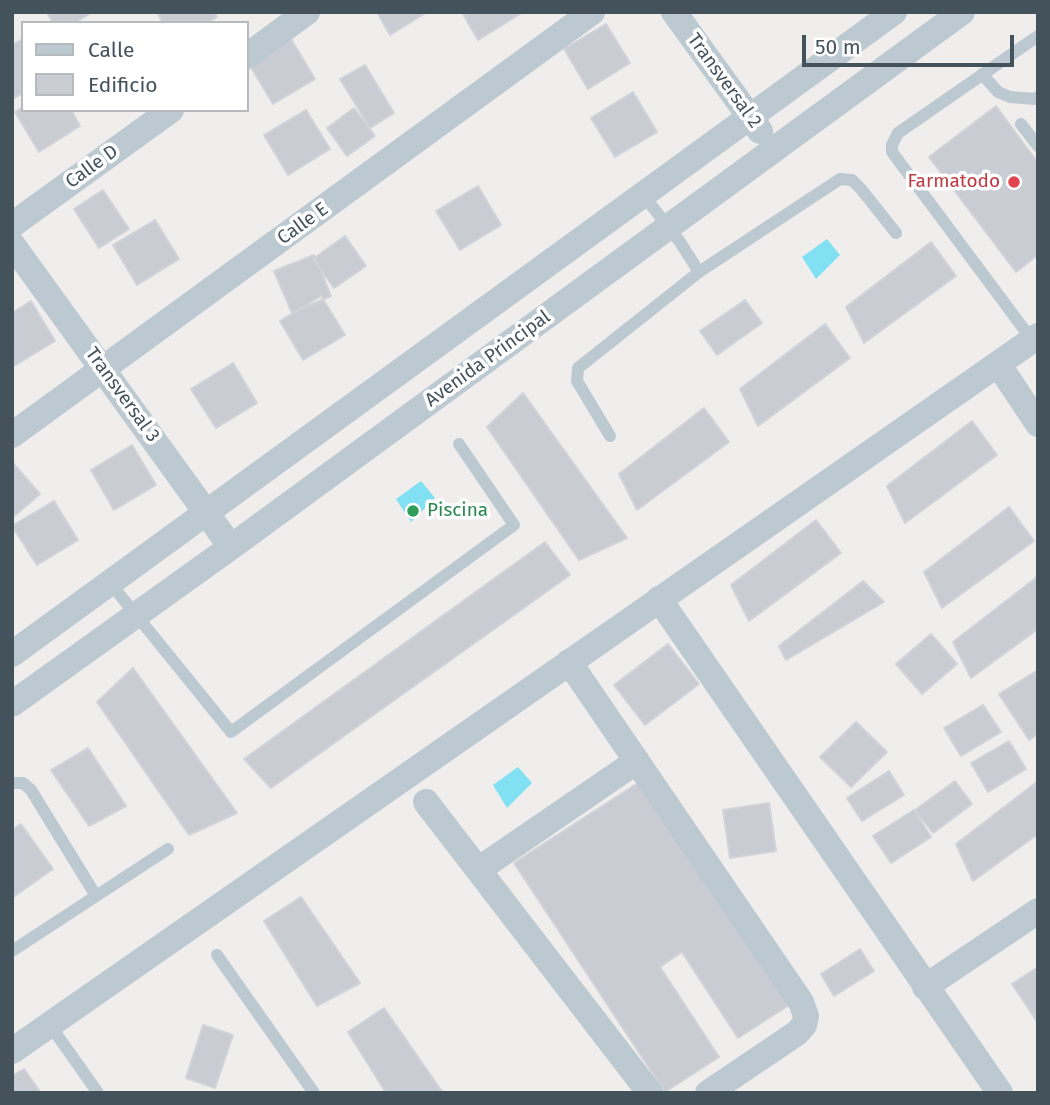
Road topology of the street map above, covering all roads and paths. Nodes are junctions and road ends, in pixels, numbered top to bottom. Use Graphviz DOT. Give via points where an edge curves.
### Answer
graph roads {
  1 [pos="307,12"];
  2 [pos="592,12"];
  3 [pos="674,12"];
  4 [pos="894,12"];
  5 [pos="952,15"];
  6 [pos="1038,36"];
  7 [pos="248,55"];
  8 [pos="982,74"];
  9 [pos="1038,97"];
  10 [pos="168,112"];
  11 [pos="751,118"];
  12 [pos="1020,124"];
  13 [pos="1038,146"];
  14 [pos="774,149"];
  15 [pos="644,196"];
  16 [pos="12,225"];
  17 [pos="667,227"];
  18 [pos="896,233"];
  19 [pos="12,244"];
  20 [pos="699,272"];
  21 [pos="1035,338"];
  22 [pos="998,364"];
  23 [pos="103,370"];
  24 [pos="1038,424"];
  25 [pos="12,435"];
  26 [pos="610,436"];
  27 [pos="459,444"];
  28 [pos="208,514"];
  29 [pos="231,547"];
  30 [pos="111,584"];
  31 [pos="659,599"];
  32 [pos="137,614"];
  33 [pos="12,654"];
  34 [pos="569,662"];
  35 [pos="12,704"];
  36 [pos="637,761"];
  37 [pos="12,783"];
  38 [pos="425,802"];
  39 [pos="168,849"];
  40 [pos="478,870"];
  41 [pos="96,896"];
  42 [pos="1038,911"];
  43 [pos="12,951"];
  44 [pos="218,955"];
  45 [pos="925,987"];
  46 [pos="50,1025"];
  47 [pos="12,1051"];
  48 [pos="98,1093"];
  49 [pos="314,1093"];
  50 [pos="650,1093"];
  51 [pos="708,1093"];
  52 [pos="1000,1093"];
  1 -- 7 [label="street"];
  2 -- 23 [label="street, Calle E"];
  3 -- 11 [label="street, Transversal 2"];
  4 -- 11 [label="street, Avenida Principal"];
  5 -- 14 [label="street, Avenida Principal"];
  6 -- 8 [label="lane"];
  8 -- 9 [label="lane" via="998,92 1010,97"];
  8 -- 21 [label="lane" via="898,133 892,152"];
  10 -- 16 [label="street, Calle D"];
  11 -- 14 [label="street, Transversal 2"];
  11 -- 15 [label="street, Avenida Principal"];
  12 -- 13 [label="lane"];
  14 -- 17 [label="street, Avenida Principal"];
  15 -- 17 [label="lane"];
  15 -- 28 [label="street, Avenida Principal"];
  17 -- 20 [label="lane"];
  17 -- 29 [label="street, Avenida Principal"];
  18 -- 20 [label="lane" via="852,180 840,178"];
  19 -- 23 [label="street, Transversal 3"];
  20 -- 26 [label="lane" via="578,368 577,381"];
  21 -- 22 [label="street"];
  22 -- 24 [label="street"];
  22 -- 31 [label="street"];
  23 -- 25 [label="street, Calle E"];
  23 -- 28 [label="street, Transversal 3"];
  27 -- 32 [label="lane" via="514,525 231,732"];
  28 -- 29 [label="street, Transversal 3"];
  28 -- 30 [label="street, Avenida Principal"];
  29 -- 32 [label="street, Avenida Principal"];
  30 -- 32 [label="lane"];
  30 -- 33 [label="street, Avenida Principal"];
  31 -- 34 [label="street"];
  31 -- 45 [label="street"];
  32 -- 35 [label="street, Avenida Principal"];
  34 -- 36 [label="street"];
  34 -- 46 [label="street"];
  36 -- 40 [label="street"];
  36 -- 51 [label="street" via="801,1002 806,1016 797,1033"];
  37 -- 41 [label="lane" via="23,783 31,790"];
  38 -- 40 [label="street"];
  39 -- 41 [label="lane"];
  40 -- 50 [label="street"];
  41 -- 43 [label="lane"];
  42 -- 45 [label="street"];
  44 -- 49 [label="lane"];
  45 -- 52 [label="street"];
  46 -- 47 [label="street"];
  46 -- 48 [label="lane"];
}
